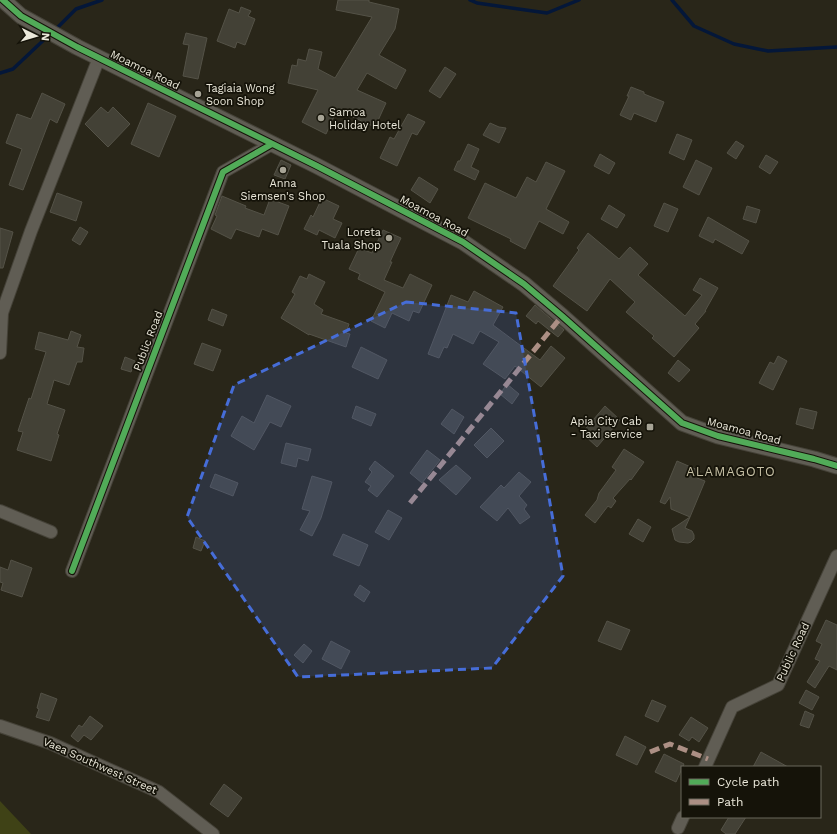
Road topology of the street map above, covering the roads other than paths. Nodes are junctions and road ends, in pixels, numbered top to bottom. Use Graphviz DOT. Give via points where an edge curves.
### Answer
graph roads {
  1 [pos="3,0"];
  2 [pos="99,58"];
  3 [pos="272,144"];
  4 [pos="0,353"];
  5 [pos="837,466"];
  6 [pos="0,511"];
  7 [pos="51,532"];
  8 [pos="837,556"];
  9 [pos="72,571"];
  10 [pos="0,726"];
  11 [pos="705,766"];
  12 [pos="212,834"];
  1 -- 2 [label="street, Moamoa Road" via="21,16"];
  2 -- 3 [label="street, Moamoa Road"];
  2 -- 4 [label="street" via="31,231 2,313"];
  3 -- 5 [label="street, Moamoa Road" via="463,242 524,284 682,423 718,436"];
  3 -- 9 [label="street, Public Road" via="223,172"];
  6 -- 7 [label="street"];
  8 -- 11 [label="street, Public Road" via="778,684 732,707"];
  10 -- 12 [label="street, Vaea Southwest Street" via="50,743 159,792"];
}
